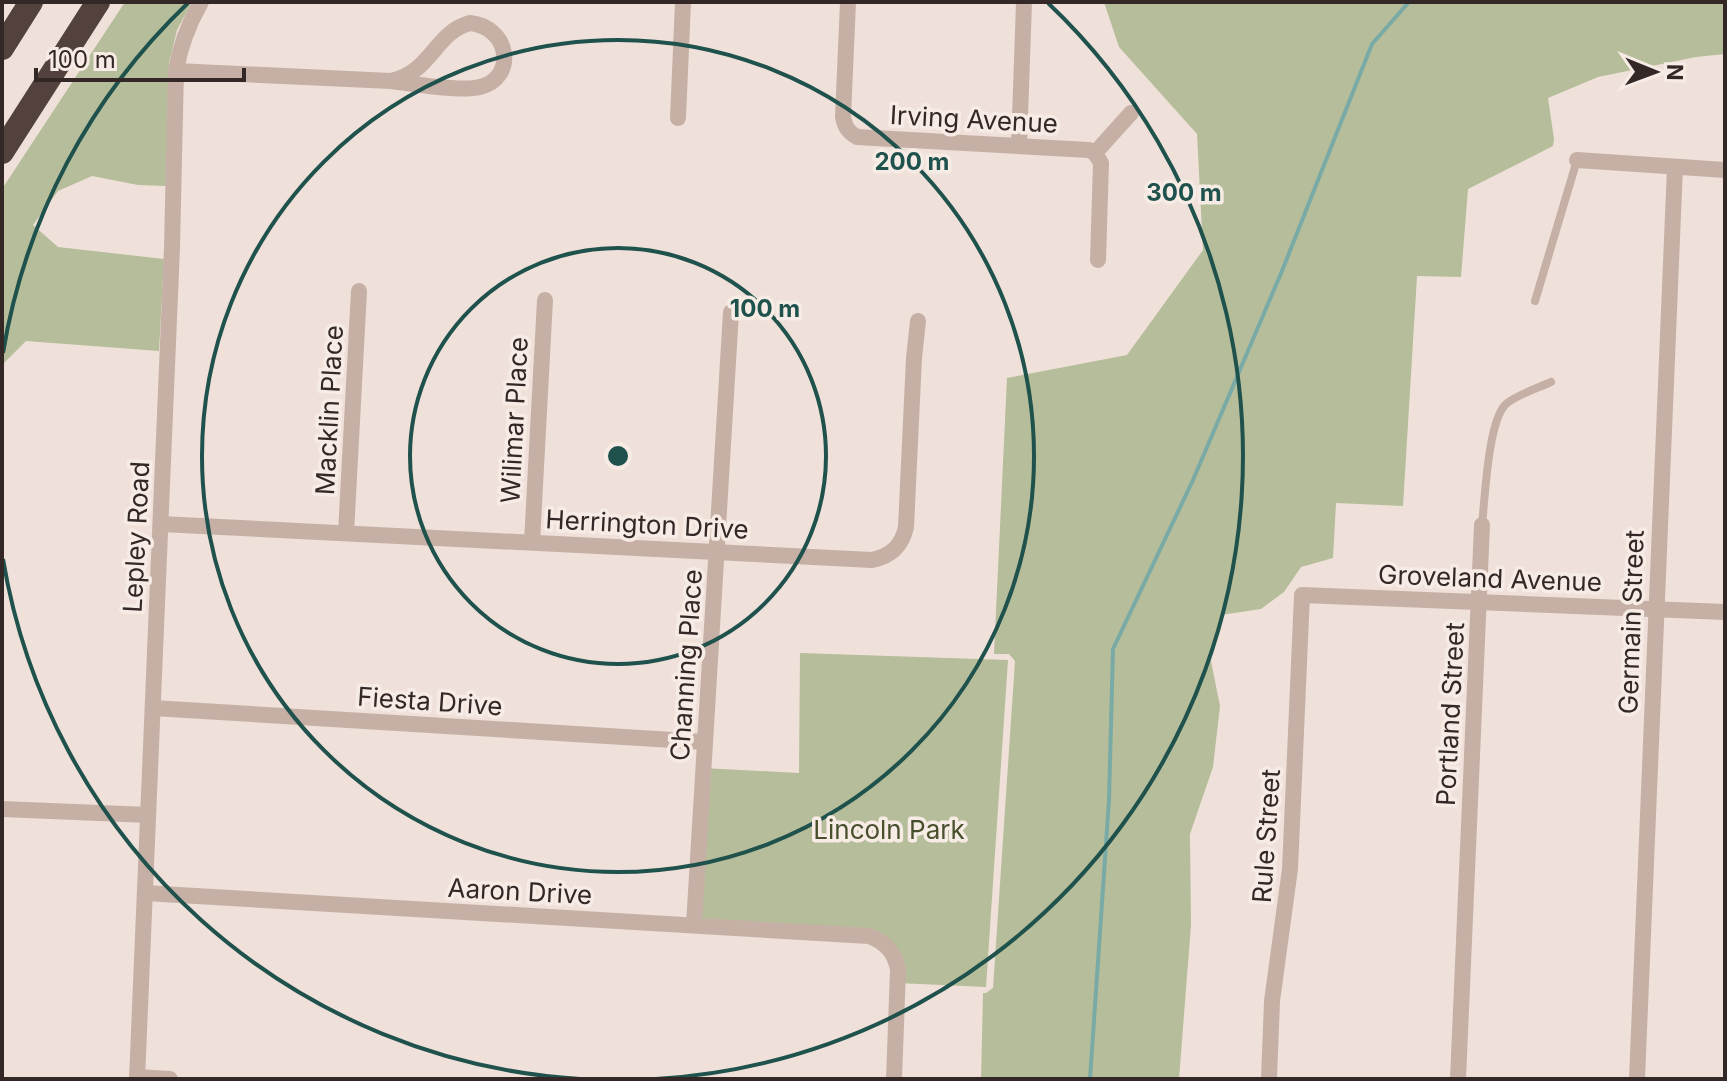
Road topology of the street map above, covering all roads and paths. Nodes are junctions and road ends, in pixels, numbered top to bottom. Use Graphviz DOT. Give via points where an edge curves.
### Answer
graph roads {
  1 [pos="31,2"];
  2 [pos="98,2"];
  3 [pos="201,2"];
  4 [pos="683,2"];
  5 [pos="848,2"];
  6 [pos="1024,2"];
  7 [pos="2,48"];
  8 [pos="176,71"];
  9 [pos="391,81"];
  10 [pos="1131,113"];
  11 [pos="678,118"];
  12 [pos="1019,146"];
  13 [pos="2,152"];
  14 [pos="1095,153"];
  15 [pos="1577,160"];
  16 [pos="1675,167"];
  17 [pos="1725,170"];
  18 [pos="1098,260"];
  19 [pos="359,291"];
  20 [pos="545,300"];
  21 [pos="1535,301"];
  22 [pos="731,312"];
  23 [pos="918,321"];
  24 [pos="1551,382"];
  25 [pos="161,524"];
  26 [pos="1482,525"];
  27 [pos="346,533"];
  28 [pos="532,542"];
  29 [pos="717,552"];
  30 [pos="1302,595"];
  31 [pos="1479,602"];
  32 [pos="1656,609"];
  33 [pos="1725,612"];
  34 [pos="153,708"];
  35 [pos="705,742"];
  36 [pos="2,809"];
  37 [pos="148,815"];
  38 [pos="145,893"];
  39 [pos="694,925"];
  40 [pos="137,1078"];
  41 [pos="170,1079"];
  42 [pos="894,1079"];
  43 [pos="1269,1079"];
  44 [pos="1458,1079"];
  45 [pos="1637,1079"];
  1 -- 7 [label="highway"];
  2 -- 13 [label="highway"];
  3 -- 8 [label="street, Lepley Road" via="185,32"];
  4 -- 11 [label="street"];
  5 -- 12 [label="street, Irving Avenue" via="843,117 850,133"];
  6 -- 12 [label="street"];
  8 -- 9 [label="street"];
  8 -- 25 [label="street, Lepley Road"];
  9 -- 9 [label="street" via="485,86 501,70 503,47 480,24 460,26 413,74"];
  10 -- 14 [label="street"];
  12 -- 14 [label="street, Irving Avenue"];
  14 -- 18 [label="street" via="1101,163"];
  15 -- 16 [label="street"];
  15 -- 21 [label="lane"];
  16 -- 17 [label="street"];
  16 -- 32 [label="street, Germain Street"];
  19 -- 27 [label="street, Macklin Place"];
  20 -- 28 [label="street, Wilimar Place"];
  22 -- 29 [label="street, Channing Place"];
  23 -- 29 [label="street, Herrington Drive" via="906,527 900,544 872,560"];
  24 -- 26 [label="lane, Portland Street" via="1509,401 1499,413"];
  25 -- 27 [label="street, Herrington Drive"];
  25 -- 34 [label="street, Lepley Road"];
  26 -- 31 [label="street, Portland Street"];
  27 -- 28 [label="street, Herrington Drive"];
  28 -- 29 [label="street, Herrington Drive"];
  29 -- 35 [label="street, Channing Place"];
  30 -- 31 [label="street, Groveland Avenue"];
  30 -- 43 [label="street, Rule Street" via="1290,869 1272,1001"];
  31 -- 32 [label="street, Groveland Avenue"];
  31 -- 44 [label="street, Portland Street"];
  32 -- 33 [label="street, Groveland Avenue"];
  32 -- 45 [label="street, Germain Street"];
  34 -- 35 [label="street, Fiesta Drive"];
  34 -- 37 [label="street, Lepley Road"];
  35 -- 39 [label="street, Channing Place"];
  36 -- 37 [label="street"];
  37 -- 38 [label="street, Lepley Road"];
  38 -- 39 [label="street, Aaron Drive"];
  38 -- 40 [label="street, Lepley Road"];
  39 -- 42 [label="street, Aaron Drive" via="869,936 880,941 898,970"];
  40 -- 41 [label="street"];
}
